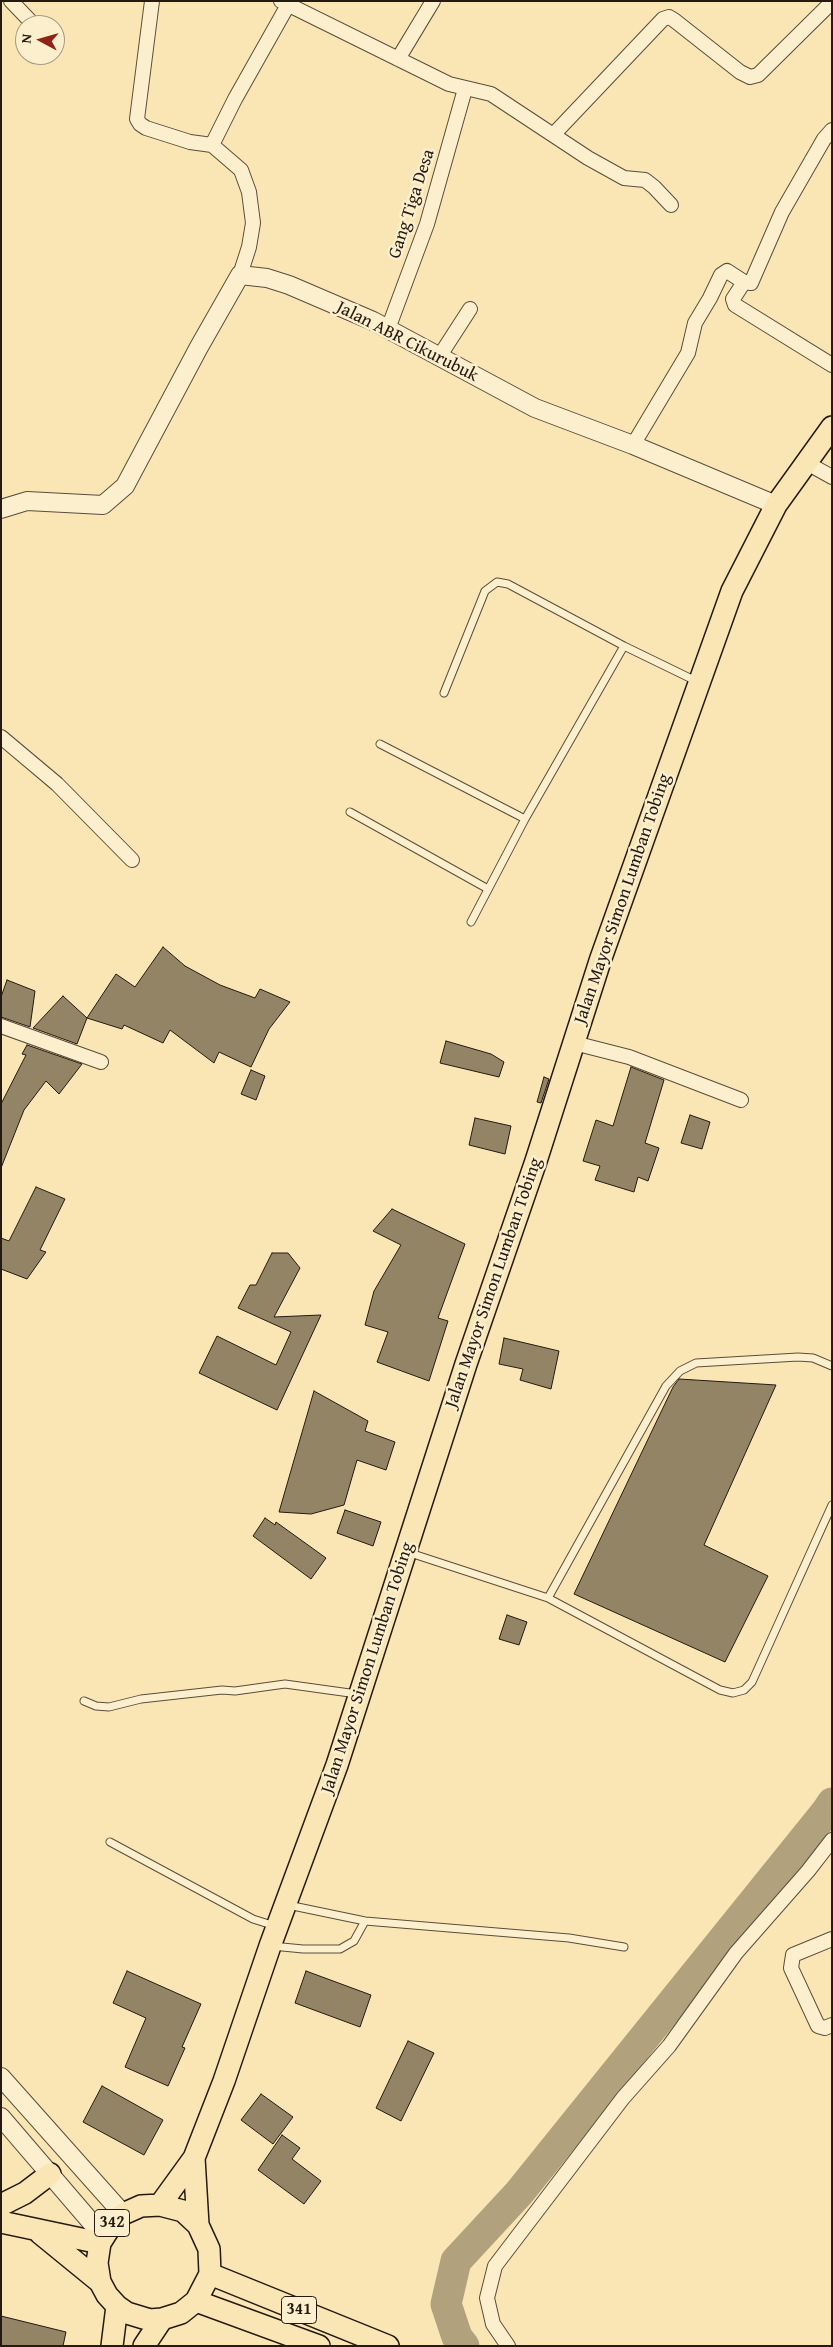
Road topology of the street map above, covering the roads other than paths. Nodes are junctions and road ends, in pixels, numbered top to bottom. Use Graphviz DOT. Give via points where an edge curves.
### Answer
graph roads {
  1 [pos="11,1"];
  2 [pos="152,1"];
  3 [pos="433,1"];
  4 [pos="832,2"];
  5 [pos="285,3"];
  6 [pos="24,15"];
  7 [pos="398,59"];
  8 [pos="465,89"];
  9 [pos="832,130"];
  10 [pos="553,135"];
  11 [pos="212,145"];
  12 [pos="671,205"];
  13 [pos="240,275"];
  14 [pos="744,282"];
  15 [pos="470,309"];
  16 [pos="388,329"];
  17 [pos="439,357"];
  18 [pos="832,365"];
  19 [pos="832,427"];
  20 [pos="633,445"];
  21 [pos="805,462"];
  22 [pos="832,477"];
  23 [pos="776,504"];
  24 [pos="1,509"];
  25 [pos="624,646"];
  26 [pos="699,682"];
  27 [pos="444,693"];
  28 [pos="1,737"];
  29 [pos="380,744"];
  30 [pos="350,812"];
  31 [pos="525,819"];
  32 [pos="132,860"];
  33 [pos="488,889"];
  34 [pos="471,922"];
  35 [pos="1,1026"];
  36 [pos="574,1043"];
  37 [pos="100,1062"];
  38 [pos="741,1100"];
  39 [pos="832,1366"];
  40 [pos="832,1505"];
  41 [pos="407,1552"];
  42 [pos="548,1598"];
  43 [pos="358,1694"];
  44 [pos="84,1701"];
  45 [pos="832,1840"];
  46 [pos="110,1842"];
  47 [pos="286,1905"];
  48 [pos="365,1921"];
  49 [pos="274,1937"];
  50 [pos="832,1939"];
  51 [pos="624,1947"];
  52 [pos="832,2025"];
  53 [pos="1,2077"];
  54 [pos="1,2117"];
  55 [pos="194,2158"];
  56 [pos="50,2174"];
  57 [pos="1,2205"];
  58 [pos="160,2205"];
  59 [pos="123,2214"];
  60 [pos="1,2222"];
  61 [pos="198,2225"];
  62 [pos="38,2231"];
  63 [pos="101,2240"];
  64 [pos="210,2274"];
  65 [pos="100,2282"];
  66 [pos="196,2301"];
  67 [pos="117,2306"];
  68 [pos="162,2319"];
  69 [pos="112,2346"];
  70 [pos="144,2346"];
  71 [pos="319,2346"];
  72 [pos="388,2346"];
  73 [pos="508,2346"];
  1 -- 6 [label="street"];
  2 -- 11 [label="street" via="138,110 140,124 190,142"];
  3 -- 7 [label="street"];
  4 -- 10 [label="street" via="758,76 750,77 674,20 669,17 663,19"];
  5 -- 7 [label="street"];
  5 -- 11 [label="street"];
  7 -- 8 [label="street"];
  8 -- 10 [label="street" via="491,94"];
  8 -- 16 [label="street, Gang Tiga Desa" via="427,224"];
  9 -- 14 [label="street" via="782,212 751,283"];
  10 -- 12 [label="street" via="624,178 645,180"];
  11 -- 13 [label="street" via="241,170 248,192 253,223"];
  13 -- 16 [label="street, Jalan ABR Cikurubuk" via="289,285 374,320"];
  13 -- 24 [label="street" via="125,486 103,505 27,500"];
  14 -- 18 [label="street" via="733,299 735,305"];
  14 -- 20 [label="street" via="727,271 721,275 694,323 688,353"];
  15 -- 17 [label="street"];
  16 -- 17 [label="street, Jalan ABR Cikurubuk"];
  17 -- 20 [label="street, Jalan ABR Cikurubuk" via="535,408"];
  19 -- 21 [label="main road, Jalan Mayor Simon Lumban Tobing"];
  20 -- 23 [label="street, Jalan ABR Cikurubuk"];
  21 -- 22 [label="street"];
  21 -- 23 [label="main road, Jalan Mayor Simon Lumban Tobing"];
  23 -- 26 [label="main road, Jalan Mayor Simon Lumban Tobing" via="732,591"];
  25 -- 26 [label="lane"];
  25 -- 27 [label="lane" via="508,584 497,582 486,591"];
  25 -- 31 [label="lane"];
  26 -- 36 [label="main road, Jalan Mayor Simon Lumban Tobing"];
  28 -- 32 [label="street" via="57,784"];
  29 -- 31 [label="lane"];
  30 -- 33 [label="lane"];
  31 -- 33 [label="lane"];
  33 -- 34 [label="lane"];
  35 -- 37 [label="street"];
  36 -- 38 [label="street" via="630,1057"];
  36 -- 41 [label="main road, Jalan Mayor Simon Lumban Tobing" via="466,1364"];
  39 -- 42 [label="lane" via="813,1358 798,1357 696,1363 680,1371 666,1386"];
  40 -- 42 [label="lane" via="752,1682 744,1690 733,1693 720,1690"];
  41 -- 42 [label="lane"];
  41 -- 43 [label="main road, Jalan Mayor Simon Lumban Tobing"];
  43 -- 44 [label="lane" via="285,1684 142,1699 109,1708"];
  43 -- 47 [label="main road, Jalan Mayor Simon Lumban Tobing" via="337,1765"];
  45 -- 73 [label="street" via="736,1953 670,2046 623,2098 495,2266 487,2298 492,2324"];
  46 -- 49 [label="lane" via="253,1919"];
  47 -- 48 [label="lane"];
  47 -- 49 [label="main road, Jalan Mayor Simon Lumban Tobing"];
  48 -- 49 [label="lane" via="354,1941 340,1949 302,1949"];
  48 -- 51 [label="lane" via="569,1938"];
  49 -- 55 [label="main road, Jalan Mayor Simon Lumban Tobing"];
  50 -- 52 [label="street" via="794,1955 791,1968 818,2026"];
  53 -- 59 [label="street"];
  54 -- 56 [label="street"];
  55 -- 58 [label="main road, Jalan Mayor Simon Lumban Tobing"];
  55 -- 61 [label="main road, Jalan Mayor Simon Lumban Tobing"];
  56 -- 57 [label="main road" via="25,2193"];
  56 -- 63 [label="street"];
  58 -- 59 [label="main road, 342" via="141,2206"];
  58 -- 61 [label="main road, 342" via="183,2211"];
  59 -- 63 [label="main road, 342"];
  60 -- 62 [label="main road"];
  61 -- 64 [label="main road, 342" via="210,2249"];
  62 -- 63 [label="main road"];
  62 -- 65 [label="main road"];
  63 -- 65 [label="main road, 342" via="97,2263"];
  64 -- 66 [label="main road, 342"];
  64 -- 72 [label="main road, 341"];
  65 -- 67 [label="main road, 342"];
  66 -- 68 [label="main road, 342" via="181,2313"];
  66 -- 71 [label="main road, 341"];
  67 -- 68 [label="main road, 342" via="138,2318"];
  67 -- 69 [label="main road"];
  68 -- 70 [label="main road"];
}
